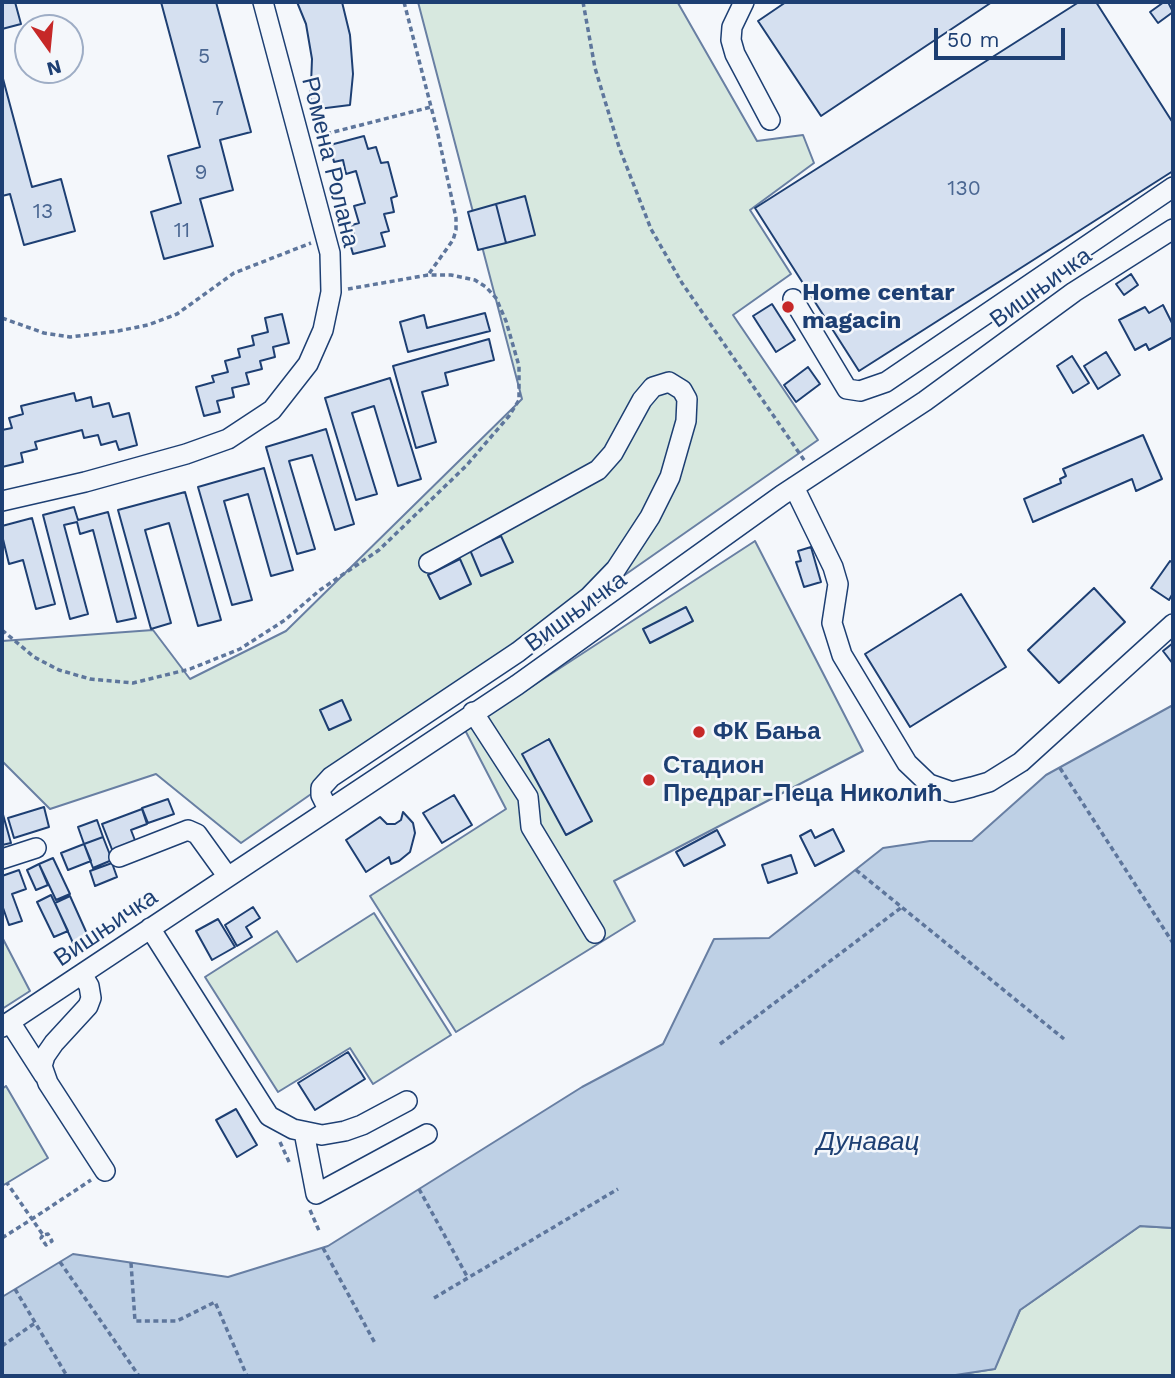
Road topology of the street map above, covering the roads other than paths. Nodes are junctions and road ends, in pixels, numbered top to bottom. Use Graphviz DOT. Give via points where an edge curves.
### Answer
graph roads {
  1 [pos="262,2"];
  2 [pos="744,2"];
  3 [pos="770,120"];
  4 [pos="1173,187"];
  5 [pos="1173,229"];
  6 [pos="793,299"];
  7 [pos="794,487"];
  8 [pos="2,501"];
  9 [pos="429,564"];
  10 [pos="1173,624"];
  11 [pos="473,712"];
  12 [pos="328,809"];
  13 [pos="36,848"];
  14 [pos="118,857"];
  15 [pos="2,859"];
  16 [pos="228,877"];
  17 [pos="150,928"];
  18 [pos="595,933"];
  19 [pos="82,974"];
  20 [pos="6,1025"];
  21 [pos="44,1075"];
  22 [pos="407,1101"];
  23 [pos="304,1132"];
  24 [pos="427,1134"];
  25 [pos="105,1171"];
  1 -- 8 [label="street, Ромена Ролана" via="331,260 324,330 308,365 282,400 245,430 214,445"];
  2 -- 3 [label="street" via="731,40"];
  4 -- 6 [label="street" via="886,382 860,391 847,389"];
  5 -- 7 [label="street, Вишњичка" via="1074,292 925,401"];
  7 -- 10 [label="street" via="834,567 838,584 832,623 842,655 907,763 929,784 952,792 989,782 1021,762"];
  7 -- 11 [label="street, Вишњичка"];
  9 -- 12 [label="street" via="598,470 653,387 669,382 682,390 687,399 686,421 670,477 616,569 589,597 518,652 331,777 321,788"];
  11 -- 12 [label="street, Вишњичка"];
  11 -- 18 [label="street" via="527,797 531,827"];
  12 -- 16 [label="street, Вишњичка"];
  13 -- 15 [label="street"];
  14 -- 16 [label="street" via="188,830 197,834"];
  16 -- 17 [label="street, Вишњичка"];
  17 -- 19 [label="street, Вишњичка"];
  17 -- 23 [label="street" via="269,1116"];
  19 -- 20 [label="street, Вишњичка"];
  19 -- 21 [label="street" via="89,986 88,1006 45,1056"];
  20 -- 21 [label="street"];
  21 -- 25 [label="street"];
  22 -- 23 [label="street" via="345,1131"];
  23 -- 24 [label="street" via="316,1194"];
}
